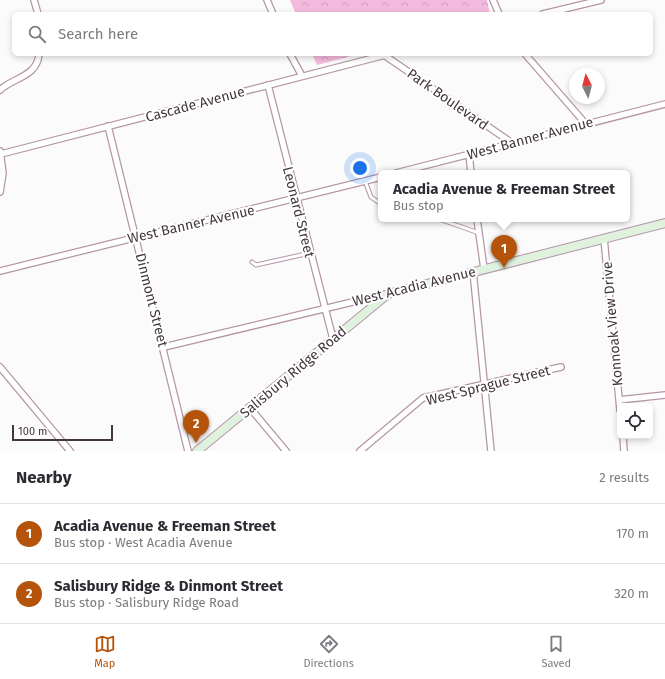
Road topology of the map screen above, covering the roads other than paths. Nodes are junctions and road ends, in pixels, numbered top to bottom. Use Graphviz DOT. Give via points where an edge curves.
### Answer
graph roads {
  1 [pos="34,0"];
  2 [pos="267,0"];
  3 [pos="493,0"];
  4 [pos="601,0"];
  5 [pos="37,12"];
  6 [pos="272,12"];
  7 [pos="498,12"];
  8 [pos="551,12"];
  9 [pos="39,56"];
  10 [pos="291,56"];
  11 [pos="382,56"];
  12 [pos="387,56"];
  13 [pos="527,56"];
  14 [pos="302,76"];
  15 [pos="268,85"];
  16 [pos="0,90"];
  17 [pos="665,104"];
  18 [pos="586,124"];
  19 [pos="108,126"];
  20 [pos="512,143"];
  21 [pos="0,152"];
  22 [pos="469,154"];
  23 [pos="408,170"];
  24 [pos="471,170"];
  25 [pos="378,178"];
  26 [pos="365,181"];
  27 [pos="0,192"];
  28 [pos="296,199"];
  29 [pos="378,202"];
  30 [pos="448,222"];
  31 [pos="477,222"];
  32 [pos="665,223"];
  33 [pos="479,233"];
  34 [pos="137,237"];
  35 [pos="604,238"];
  36 [pos="310,253"];
  37 [pos="252,262"];
  38 [pos="484,269"];
  39 [pos="0,271"];
  40 [pos="473,271"];
  41 [pos="388,294"];
  42 [pos="324,308"];
  43 [pos="333,339"];
  44 [pos="164,347"];
  45 [pos="0,367"];
  46 [pos="561,367"];
  47 [pos="485,384"];
  48 [pos="665,395"];
  49 [pos="619,400"];
  50 [pos="619,403"];
  51 [pos="250,408"];
  52 [pos="622,439"];
  53 [pos="70,451"];
  54 [pos="188,451"];
  55 [pos="197,451"];
  56 [pos="286,451"];
  57 [pos="360,451"];
  58 [pos="491,451"];
  59 [pos="624,451"];
  1 -- 5 [label="street"];
  2 -- 6 [label="street"];
  3 -- 7 [label="street"];
  4 -- 8 [label="street"];
  9 -- 16 [label="street" via="30,73"];
  10 -- 14 [label="street"];
  11 -- 14 [label="street, Cascade Avenue"];
  12 -- 20 [label="street, Park Boulevard"];
  13 -- 18 [label="street"];
  14 -- 15 [label="street, Cascade Avenue"];
  15 -- 19 [label="street, Cascade Avenue"];
  15 -- 28 [label="street, Leonard Street"];
  17 -- 18 [label="street, West Banner Avenue"];
  18 -- 20 [label="street, West Banner Avenue"];
  19 -- 21 [label="street, Cascade Avenue"];
  19 -- 34 [label="street, Dinmont Street"];
  20 -- 22 [label="street, West Banner Avenue"];
  21 -- 27 [label="street" via="3,173"];
  22 -- 23 [label="street, West Banner Avenue"];
  22 -- 24 [label="street"];
  25 -- 26 [label="street, West Banner Avenue"];
  26 -- 28 [label="street, West Banner Avenue"];
  26 -- 29 [label="lane" via="371,197"];
  28 -- 34 [label="street, West Banner Avenue"];
  28 -- 36 [label="street, Leonard Street"];
  30 -- 33 [label="lane"];
  31 -- 33 [label="street"];
  32 -- 35 [label="street, West Acadia Avenue"];
  33 -- 38 [label="street"];
  34 -- 39 [label="street, West Banner Avenue"];
  34 -- 44 [label="street, Dinmont Street"];
  35 -- 38 [label="street, West Acadia Avenue"];
  35 -- 49 [label="street, Konnoak View Drive"];
  36 -- 37 [label="lane" via="256,265"];
  36 -- 42 [label="street, Leonard Street"];
  38 -- 40 [label="street, West Acadia Avenue"];
  40 -- 41 [label="street, West Acadia Avenue"];
  40 -- 47 [label="street"];
  41 -- 42 [label="street, West Acadia Avenue"];
  41 -- 43 [label="street, Salisbury Ridge Road"];
  42 -- 43 [label="street, Leonard Street"];
  42 -- 44 [label="street, West Acadia Avenue"];
  43 -- 51 [label="street, Salisbury Ridge Road"];
  44 -- 54 [label="street, Dinmont Street"];
  45 -- 53 [label="street"];
  46 -- 47 [label="street, West Sprague Street"];
  47 -- 57 [label="street, West Sprague Street" via="423,398"];
  47 -- 58 [label="street"];
  48 -- 49 [label="street"];
  49 -- 50 [label="street, Konnoak View Drive"];
  51 -- 55 [label="street, Salisbury Ridge Road"];
  51 -- 56 [label="street"];
  52 -- 59 [label="street"];
}
